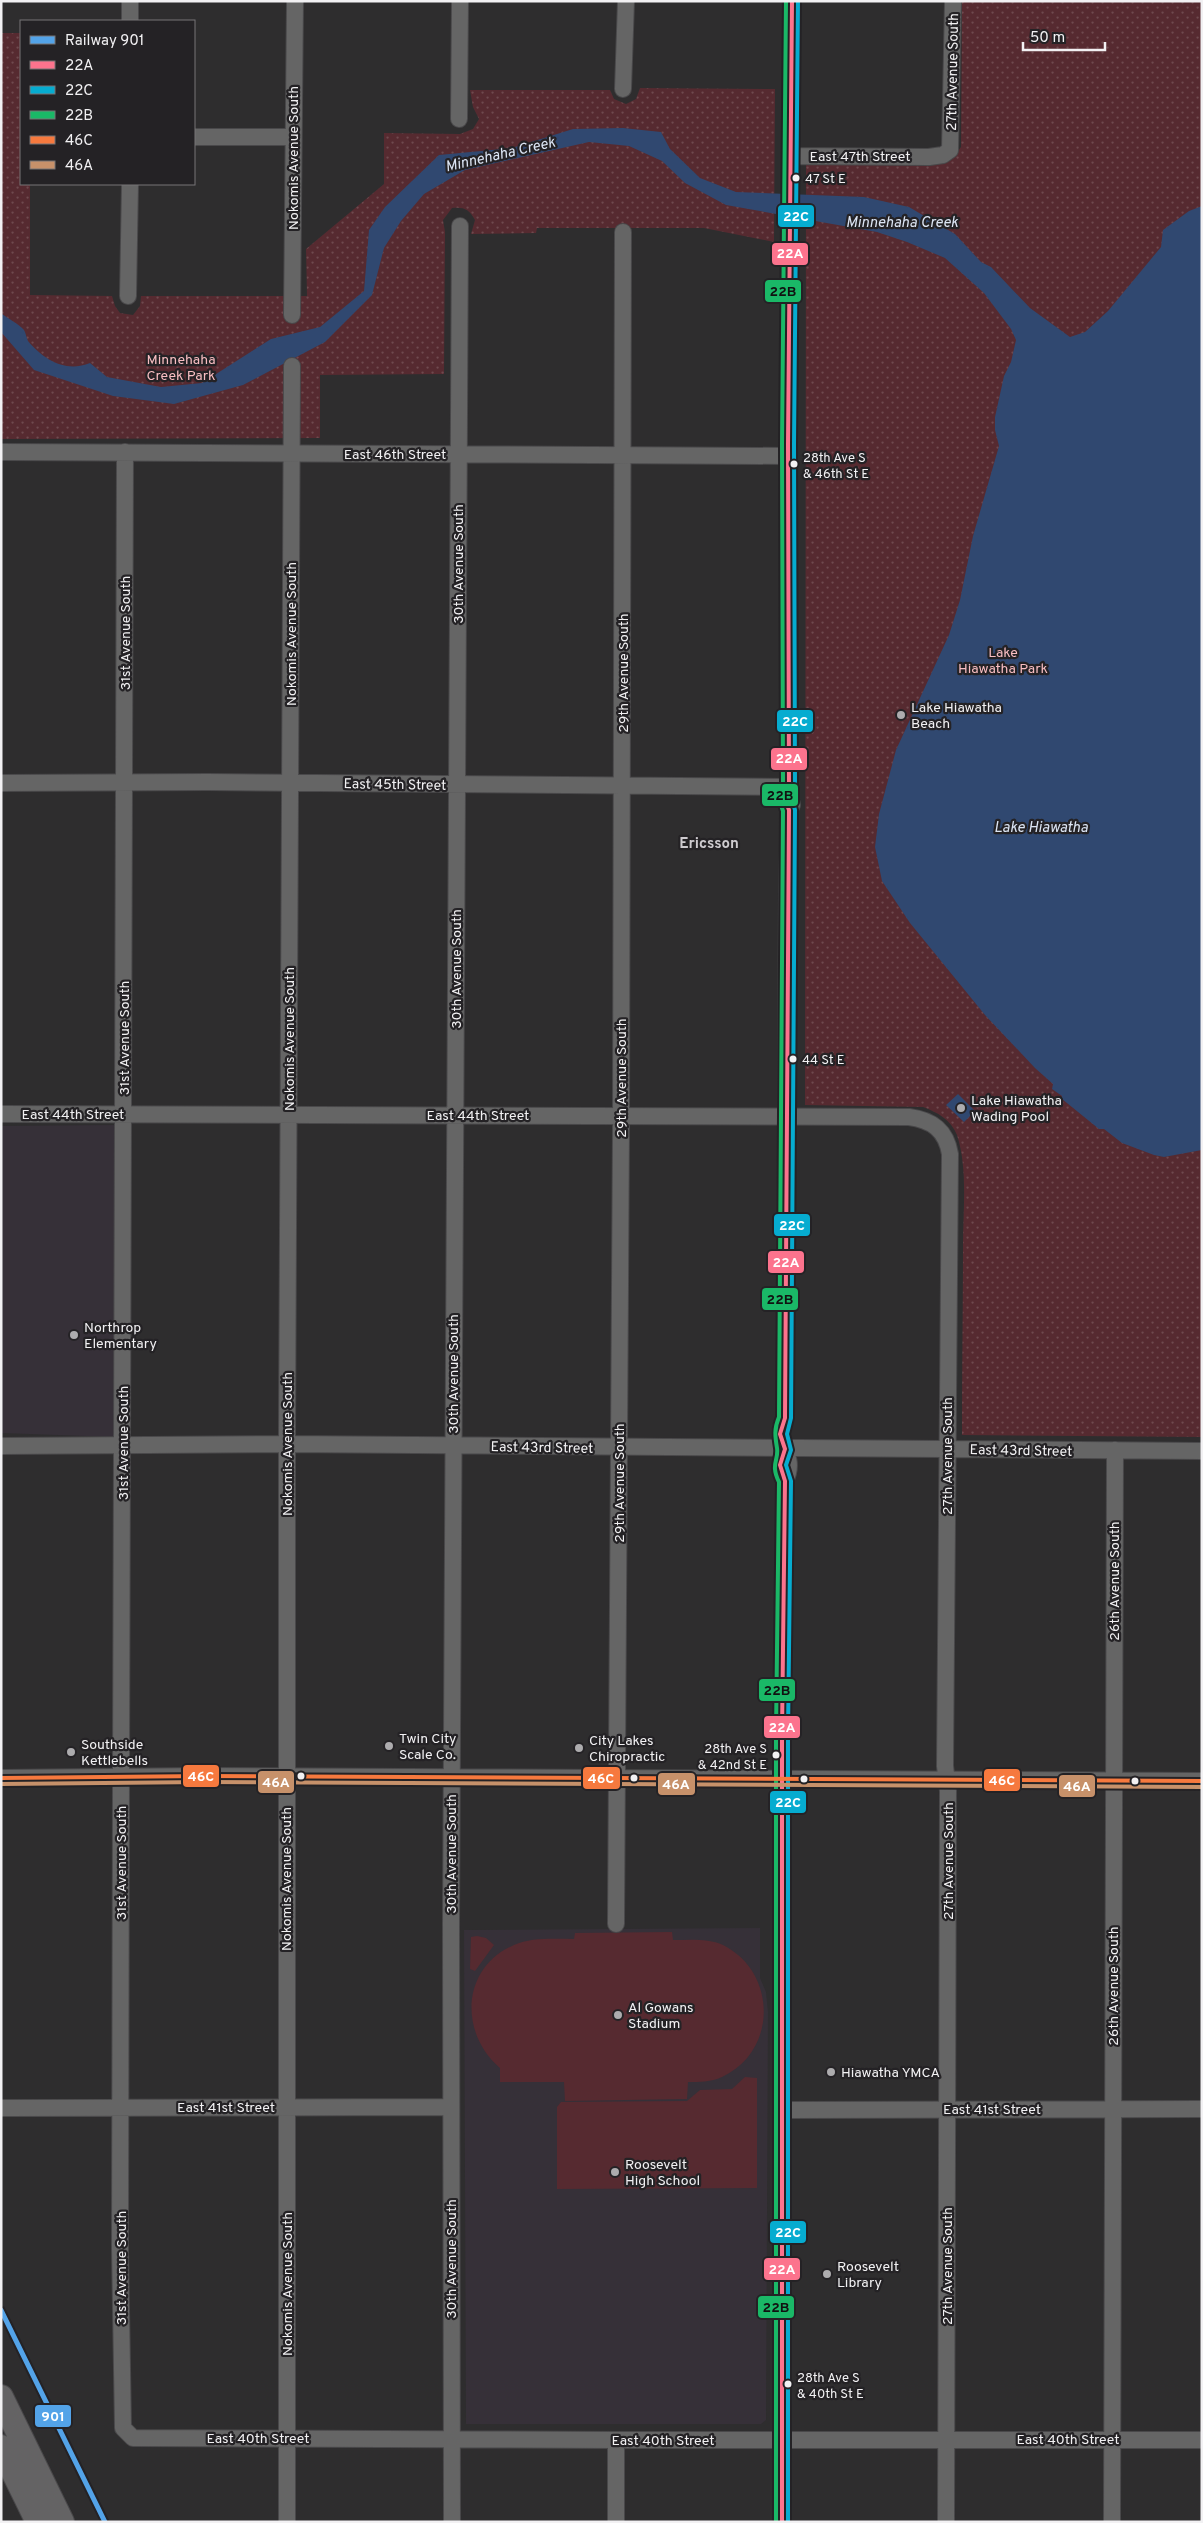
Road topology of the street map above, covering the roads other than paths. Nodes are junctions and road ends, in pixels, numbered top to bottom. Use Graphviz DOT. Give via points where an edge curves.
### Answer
graph roads {
  1 [pos="130,1"];
  2 [pos="295,1"];
  3 [pos="460,1"];
  4 [pos="626,1"];
  5 [pos="792,1"];
  6 [pos="953,1"];
  7 [pos="130,20"];
  8 [pos="624,89"];
  9 [pos="459,119"];
  10 [pos="195,137"];
  11 [pos="293,137"];
  12 [pos="790,156"];
  13 [pos="929,156"];
  14 [pos="130,185"];
  15 [pos="460,226"];
  16 [pos="623,232"];
  17 [pos="128,296"];
  18 [pos="292,315"];
  19 [pos="292,366"];
  20 [pos="1,452"];
  21 [pos="125,452"];
  22 [pos="292,454"];
  23 [pos="458,454"];
  24 [pos="623,454"];
  25 [pos="788,456"];
  26 [pos="124,782"];
  27 [pos="290,782"];
  28 [pos="1,783"];
  29 [pos="457,784"];
  30 [pos="622,785"];
  31 [pos="789,789"];
  32 [pos="124,1113"];
  33 [pos="1,1114"];
  34 [pos="289,1114"];
  35 [pos="454,1115"];
  36 [pos="621,1116"];
  37 [pos="786,1117"];
  38 [pos="946,1140"];
  39 [pos="287,1444"];
  40 [pos="122,1445"];
  41 [pos="1,1446"];
  42 [pos="453,1446"];
  43 [pos="619,1448"];
  44 [pos="785,1449"];
  45 [pos="946,1449"];
  46 [pos="1114,1450"];
  47 [pos="1202,1451"];
  48 [pos="121,1776"];
  49 [pos="286,1777"];
  50 [pos="1,1778"];
  51 [pos="451,1778"];
  52 [pos="782,1778"];
  53 [pos="617,1779"];
  54 [pos="1113,1779"];
  55 [pos="946,1780"];
  56 [pos="1202,1781"];
  57 [pos="616,1924"];
  58 [pos="121,2107"];
  59 [pos="286,2107"];
  60 [pos="451,2107"];
  61 [pos="1,2108"];
  62 [pos="948,2109"];
  63 [pos="1112,2109"];
  64 [pos="1202,2109"];
  65 [pos="783,2110"];
  66 [pos="1,2397"];
  67 [pos="125,2432"];
  68 [pos="287,2438"];
  69 [pos="452,2439"];
  70 [pos="782,2439"];
  71 [pos="946,2439"];
  72 [pos="616,2440"];
  73 [pos="1112,2440"];
  74 [pos="1202,2440"];
  75 [pos="1,2447"];
  76 [pos="38,2522"];
  77 [pos="62,2522"];
  78 [pos="287,2522"];
  79 [pos="452,2522"];
  80 [pos="616,2522"];
  81 [pos="782,2522"];
  82 [pos="946,2522"];
  83 [pos="1112,2522"];
  1 -- 7 [label="street"];
  2 -- 11 [label="street, Nokomis Avenue South"];
  3 -- 9 [label="street"];
  4 -- 8 [label="street"];
  5 -- 12 [label="street"];
  6 -- 13 [label="street, 27th Avenue South" via="952,143 944,155"];
  10 -- 11 [label="street"];
  11 -- 18 [label="street, Nokomis Avenue South"];
  12 -- 13 [label="street, East 47th Street"];
  12 -- 25 [label="street"];
  14 -- 17 [label="street"];
  15 -- 23 [label="street, 30th Avenue South"];
  16 -- 24 [label="street, 29th Avenue South"];
  19 -- 22 [label="street, Nokomis Avenue South"];
  20 -- 21 [label="street, East 46th Street"];
  21 -- 22 [label="street, East 46th Street"];
  21 -- 26 [label="street, 31st Avenue South"];
  22 -- 23 [label="street, East 46th Street"];
  22 -- 27 [label="street, Nokomis Avenue South"];
  23 -- 24 [label="street, East 46th Street"];
  23 -- 29 [label="street, 30th Avenue South"];
  24 -- 25 [label="street, East 46th Street"];
  24 -- 30 [label="street, 29th Avenue South"];
  25 -- 31 [label="street"];
  26 -- 27 [label="street, East 45th Street"];
  26 -- 28 [label="street, East 45th Street"];
  26 -- 32 [label="street, 31st Avenue South"];
  27 -- 29 [label="street, East 45th Street"];
  27 -- 34 [label="street, Nokomis Avenue South"];
  29 -- 30 [label="street, East 45th Street"];
  29 -- 35 [label="street, 30th Avenue South"];
  30 -- 31 [label="street, East 45th Street"];
  30 -- 36 [label="street, 29th Avenue South"];
  31 -- 37 [label="street" via="785,799 789,810"];
  32 -- 33 [label="street, East 44th Street"];
  32 -- 34 [label="street, East 44th Street"];
  32 -- 40 [label="street, 31st Avenue South"];
  34 -- 35 [label="street, East 44th Street"];
  34 -- 39 [label="street, Nokomis Avenue South"];
  35 -- 36 [label="street, East 44th Street"];
  35 -- 42 [label="street, 30th Avenue South"];
  36 -- 37 [label="street, East 44th Street"];
  36 -- 43 [label="street, 29th Avenue South"];
  37 -- 38 [label="street, East 44th Street" via="924,1119 937,1126"];
  37 -- 44 [label="street" via="785,1418 789,1443"];
  38 -- 45 [label="street, 27th Avenue South" via="950,1154"];
  39 -- 40 [label="street, East 43rd Street"];
  39 -- 42 [label="street, East 43rd Street"];
  39 -- 49 [label="street, Nokomis Avenue South"];
  40 -- 41 [label="street, East 43rd Street"];
  40 -- 48 [label="street, 31st Avenue South"];
  42 -- 43 [label="street, East 43rd Street"];
  42 -- 51 [label="street, 30th Avenue South"];
  43 -- 44 [label="street, East 43rd Street"];
  43 -- 53 [label="street, 29th Avenue South"];
  44 -- 45 [label="street, East 43rd Street"];
  44 -- 52 [label="street" via="780,1456 780,1472 785,1481"];
  45 -- 46 [label="street, East 43rd Street"];
  45 -- 55 [label="street, 27th Avenue South"];
  46 -- 47 [label="street, East 43rd Street"];
  46 -- 54 [label="street, 26th Avenue South"];
  48 -- 49 [label="street"];
  48 -- 50 [label="street"];
  48 -- 58 [label="street, 31st Avenue South"];
  49 -- 51 [label="street"];
  49 -- 59 [label="street, Nokomis Avenue South"];
  51 -- 53 [label="street"];
  51 -- 60 [label="street, 30th Avenue South"];
  52 -- 53 [label="street"];
  52 -- 55 [label="street"];
  52 -- 65 [label="street"];
  53 -- 57 [label="street, 29th Avenue South"];
  54 -- 55 [label="street"];
  54 -- 56 [label="street"];
  54 -- 63 [label="street, 26th Avenue South"];
  55 -- 62 [label="street, 27th Avenue South"];
  58 -- 59 [label="street, East 41st Street"];
  58 -- 61 [label="street, East 41st Street"];
  58 -- 67 [label="street, 31st Avenue South" via="122,2424"];
  59 -- 60 [label="street, East 41st Street"];
  59 -- 68 [label="street, Nokomis Avenue South"];
  60 -- 69 [label="street, 30th Avenue South"];
  62 -- 63 [label="street, East 41st Street"];
  62 -- 65 [label="street, East 41st Street"];
  62 -- 71 [label="street, 27th Avenue South"];
  63 -- 64 [label="street, East 41st Street"];
  63 -- 73 [label="street, 26th Avenue South"];
  65 -- 70 [label="street"];
  66 -- 77 [label="highway"];
  67 -- 68 [label="street, East 40th Street" via="133,2438"];
  68 -- 69 [label="street, East 40th Street"];
  68 -- 78 [label="street, Nokomis Avenue South"];
  69 -- 72 [label="street, East 40th Street"];
  69 -- 79 [label="street, 30th Avenue South"];
  70 -- 71 [label="street, East 40th Street"];
  70 -- 72 [label="street, East 40th Street"];
  70 -- 81 [label="street"];
  71 -- 73 [label="street, East 40th Street"];
  71 -- 82 [label="street, 27th Avenue South"];
  72 -- 80 [label="street"];
  73 -- 74 [label="street, East 40th Street"];
  73 -- 83 [label="street, 26th Avenue South"];
  75 -- 76 [label="highway"];
}
